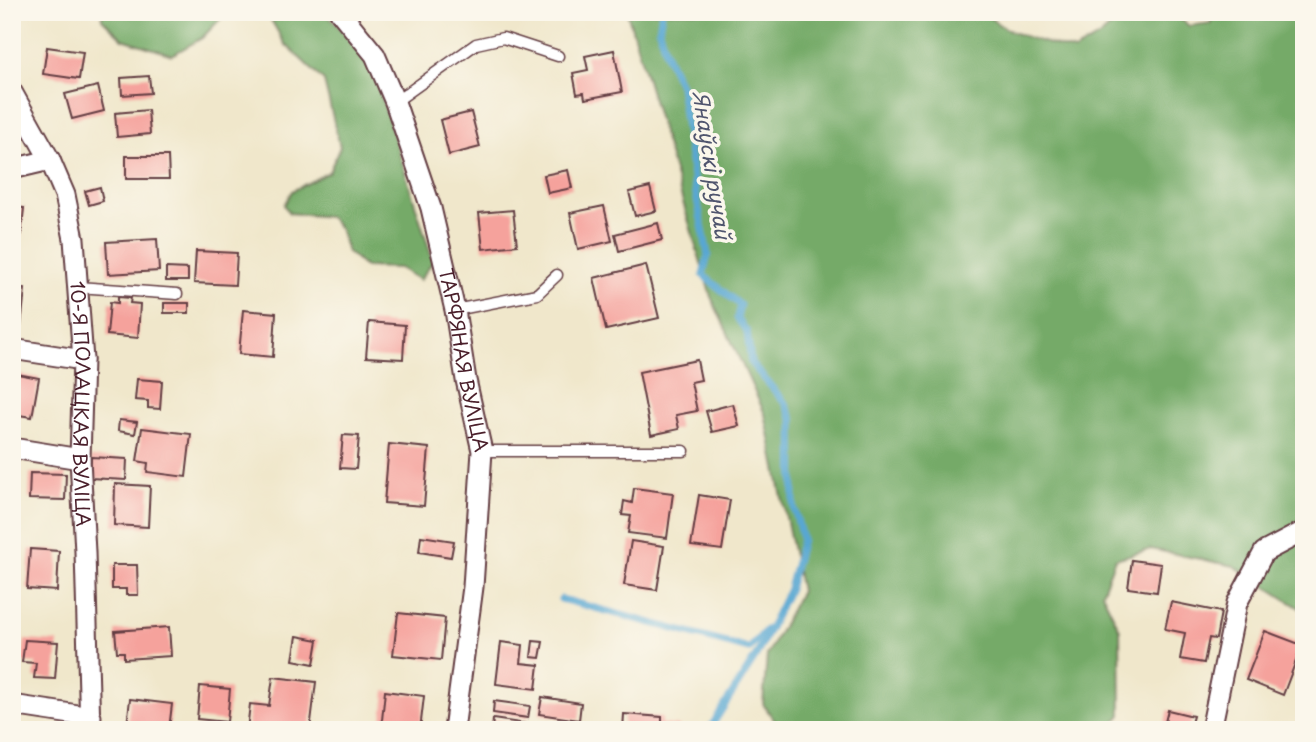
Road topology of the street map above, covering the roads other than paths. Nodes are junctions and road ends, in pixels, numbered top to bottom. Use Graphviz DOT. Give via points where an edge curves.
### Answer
graph roads {
  1 [pos="340,12"];
  2 [pos="558,56"];
  3 [pos="12,92"];
  4 [pos="395,102"];
  5 [pos="50,160"];
  6 [pos="12,169"];
  7 [pos="557,275"];
  8 [pos="78,287"];
  9 [pos="177,294"];
  10 [pos="455,310"];
  11 [pos="12,349"];
  12 [pos="83,360"];
  13 [pos="12,448"];
  14 [pos="482,451"];
  15 [pos="684,451"];
  16 [pos="80,459"];
  17 [pos="1304,531"];
  18 [pos="12,705"];
  19 [pos="91,723"];
  20 [pos="454,730"];
  21 [pos="1212,730"];
  1 -- 4 [label="street, ТАРФЯНАЯ ВУЛІЦА" via="375,55"];
  2 -- 4 [label="lane" via="503,38 476,44"];
  3 -- 5 [label="street, 10-Я ПОЛАЦКАЯ ВУЛІЦА"];
  4 -- 10 [label="street, ТАРФЯНАЯ ВУЛІЦА" via="430,208"];
  5 -- 6 [label="street"];
  5 -- 8 [label="street, 10-Я ПОЛАЦКАЯ ВУЛІЦА" via="65,195"];
  7 -- 10 [label="lane" via="537,294"];
  8 -- 9 [label="lane"];
  8 -- 12 [label="street, 10-Я ПОЛАЦКАЯ ВУЛІЦА"];
  10 -- 14 [label="street, ТАРФЯНАЯ ВУЛІЦА"];
  11 -- 12 [label="street"];
  12 -- 16 [label="street, 10-Я ПОЛАЦКАЯ ВУЛІЦА"];
  13 -- 16 [label="street"];
  14 -- 15 [label="lane"];
  14 -- 20 [label="street, ТАРФЯНАЯ ВУЛІЦА" via="473,586"];
  16 -- 19 [label="street, 10-Я ПОЛАЦКАЯ ВУЛІЦА"];
  17 -- 21 [label="street" via="1264,552 1237,603"];
  18 -- 19 [label="street"];
}
